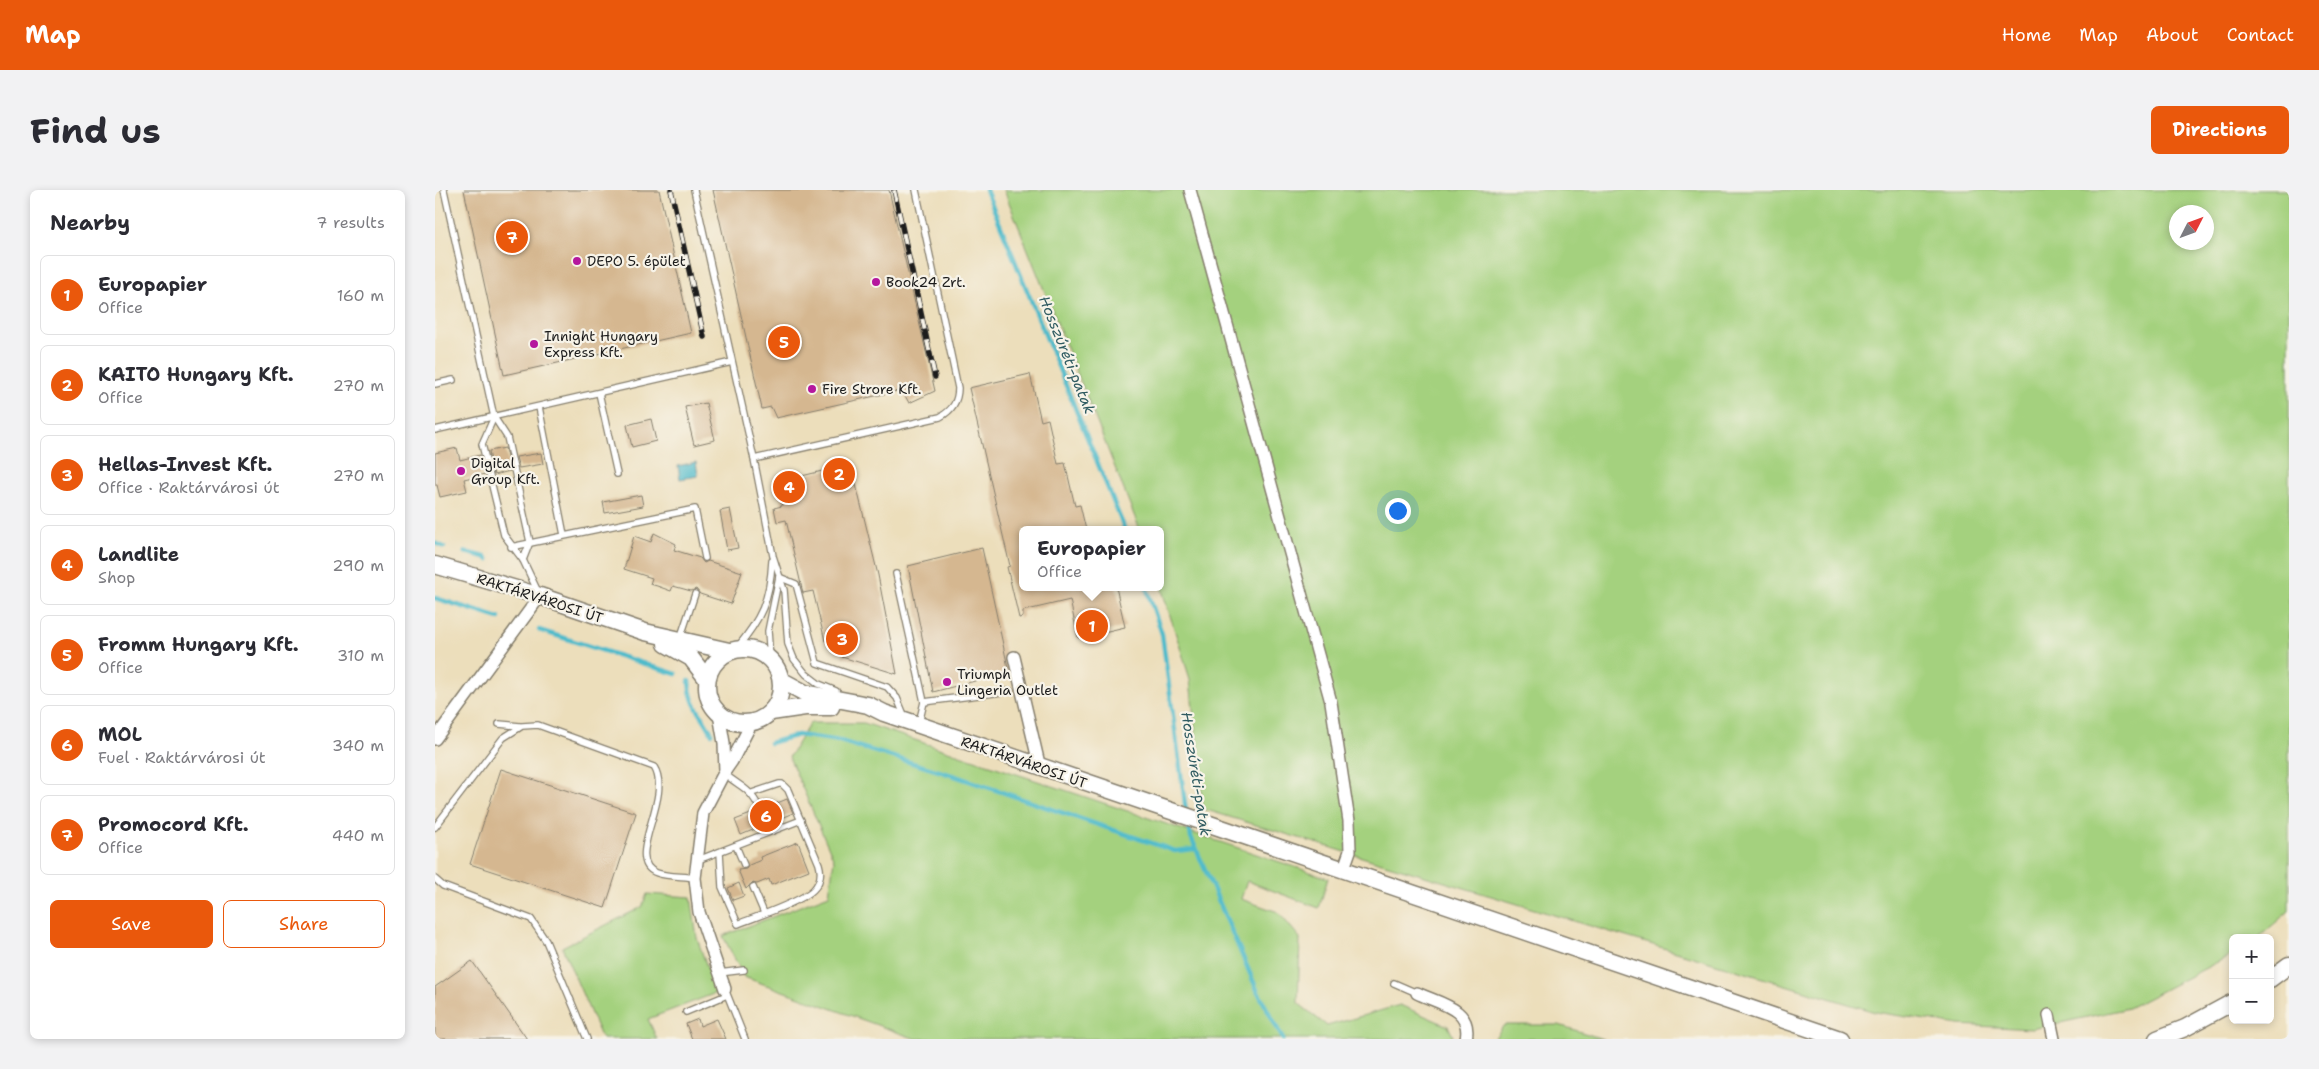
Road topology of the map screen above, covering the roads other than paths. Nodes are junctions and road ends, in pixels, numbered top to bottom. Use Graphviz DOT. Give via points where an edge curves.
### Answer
graph roads {
  1 [pos="444,190"];
  2 [pos="694,190"];
  3 [pos="916,190"];
  4 [pos="1190,190"];
  5 [pos="732,362"];
  6 [pos="453,380"];
  7 [pos="435,384"];
  8 [pos="599,393"];
  9 [pos="539,407"];
  10 [pos="494,417"];
  11 [pos="435,430"];
  12 [pos="754,459"];
  13 [pos="617,474"];
  14 [pos="563,535"];
  15 [pos="530,542"];
  16 [pos="511,547"];
  17 [pos="773,556"];
  18 [pos="705,558"];
  19 [pos="523,560"];
  20 [pos="435,566"];
  21 [pos="896,574"];
  22 [pos="779,577"];
  23 [pos="695,594"];
  24 [pos="540,596"];
  25 [pos="645,632"];
  26 [pos="679,640"];
  27 [pos="733,650"];
  28 [pos="1014,657"];
  29 [pos="770,659"];
  30 [pos="707,679"];
  31 [pos="781,680"];
  32 [pos="1011,690"];
  33 [pos="924,702"];
  34 [pos="868,705"];
  35 [pos="771,712"];
  36 [pos="719,714"];
  37 [pos="884,714"];
  38 [pos="751,722"];
  39 [pos="913,723"];
  40 [pos="499,724"];
  41 [pos="522,726"];
  42 [pos="435,739"];
  43 [pos="1040,768"];
  44 [pos="724,772"];
  45 [pos="752,794"];
  46 [pos="760,810"];
  47 [pos="801,820"];
  48 [pos="766,825"];
  49 [pos="435,827"];
  50 [pos="769,832"];
  51 [pos="736,846"];
  52 [pos="720,852"];
  53 [pos="697,861"];
  54 [pos="744,865"];
  55 [pos="1343,871"];
  56 [pos="435,878"];
  57 [pos="695,878"];
  58 [pos="753,887"];
  59 [pos="764,913"];
  60 [pos="2289,965"];
  61 [pos="744,970"];
  62 [pos="719,973"];
  63 [pos="2274,976"];
  64 [pos="1394,984"];
  65 [pos="726,992"];
  66 [pos="1417,993"];
  67 [pos="2229,1004"];
  68 [pos="686,1012"];
  69 [pos="2049,1015"];
  70 [pos="587,1039"];
  71 [pos="745,1039"];
  72 [pos="1466,1039"];
  73 [pos="1841,1039"];
  74 [pos="2055,1039"];
  75 [pos="2157,1039"];
  1 -- 10 [label="lane"];
  2 -- 5 [label="lane"];
  3 -- 12 [label="lane" via="958,388 954,406 941,416"];
  4 -- 55 [label="street" via="1331,702 1349,821 1350,851"];
  5 -- 8 [label="lane"];
  5 -- 12 [label="lane"];
  6 -- 7 [label="lane"];
  8 -- 9 [label="lane"];
  8 -- 13 [label="lane"];
  9 -- 10 [label="lane"];
  9 -- 14 [label="lane"];
  10 -- 11 [label="lane"];
  10 -- 15 [label="lane" via="507,437"];
  10 -- 16 [label="lane" via="482,444 504,535"];
  12 -- 17 [label="lane"];
  14 -- 15 [label="lane"];
  14 -- 18 [label="lane" via="695,508"];
  15 -- 16 [label="lane"];
  15 -- 19 [label="lane"];
  16 -- 19 [label="lane"];
  17 -- 22 [label="lane"];
  17 -- 27 [label="lane" via="756,625"];
  19 -- 24 [label="lane"];
  20 -- 24 [label="street, RAKTÁRVÁROSI ÚT"];
  21 -- 33 [label="lane"];
  22 -- 29 [label="lane" via="768,630"];
  22 -- 34 [label="lane" via="787,608 787,644 799,666 819,684"];
  22 -- 39 [label="lane" via="796,584 817,663 887,687"];
  23 -- 26 [label="lane"];
  24 -- 25 [label="street, RAKTÁRVÁROSI ÚT"];
  24 -- 42 [label="street"];
  25 -- 26 [label="street, RAKTÁRVÁROSI ÚT"];
  25 -- 30 [label="street, RAKTÁRVÁROSI ÚT" via="684,653 699,666"];
  26 -- 27 [label="street, RAKTÁRVÁROSI ÚT"];
  27 -- 29 [label="street, RAKTÁRVÁROSI ÚT" via="751,649"];
  27 -- 30 [label="street" via="717,659"];
  28 -- 43 [label="street"];
  29 -- 31 [label="street"];
  30 -- 36 [label="street, RAKTÁRVÁROSI ÚT" via="708,694"];
  31 -- 34 [label="street, RAKTÁRVÁROSI ÚT" via="805,694"];
  31 -- 35 [label="street" via="779,700"];
  32 -- 33 [label="lane"];
  33 -- 39 [label="lane"];
  34 -- 37 [label="street, RAKTÁRVÁROSI ÚT"];
  35 -- 37 [label="street, RAKTÁRVÁROSI ÚT" via="805,707"];
  35 -- 38 [label="street, RAKTÁRVÁROSI ÚT"];
  36 -- 38 [label="street" via="731,721"];
  36 -- 44 [label="street"];
  37 -- 39 [label="street, RAKTÁRVÁROSI ÚT"];
  38 -- 44 [label="street"];
  39 -- 43 [label="street, RAKTÁRVÁROSI ÚT"];
  40 -- 41 [label="lane"];
  41 -- 49 [label="lane" via="503,738"];
  41 -- 57 [label="lane" via="538,725 654,767 660,792 644,849 646,864 657,873"];
  43 -- 55 [label="street, RAKTÁRVÁROSI ÚT"];
  44 -- 45 [label="lane"];
  44 -- 53 [label="street" via="703,813"];
  45 -- 46 [label="lane"];
  45 -- 47 [label="lane" via="782,784 788,790"];
  47 -- 50 [label="lane"];
  47 -- 59 [label="lane" via="820,870 819,882 807,895"];
  48 -- 50 [label="lane"];
  50 -- 51 [label="lane"];
  51 -- 52 [label="lane"];
  51 -- 54 [label="lane"];
  52 -- 53 [label="lane"];
  52 -- 59 [label="lane" via="722,887 737,924"];
  53 -- 57 [label="street"];
  55 -- 73 [label="street, RAKTÁRVÁROSI ÚT"];
  56 -- 70 [label="lane" via="443,886 531,919 538,926"];
  57 -- 62 [label="street" via="699,912"];
  58 -- 59 [label="lane"];
  60 -- 63 [label="street"];
  61 -- 62 [label="lane"];
  62 -- 65 [label="street"];
  64 -- 66 [label="lane"];
  65 -- 68 [label="lane"];
  65 -- 71 [label="lane"];
  66 -- 72 [label="street" via="1460,1014 1467,1026"];
  67 -- 75 [label="street"];
  69 -- 74 [label="street"];
}
